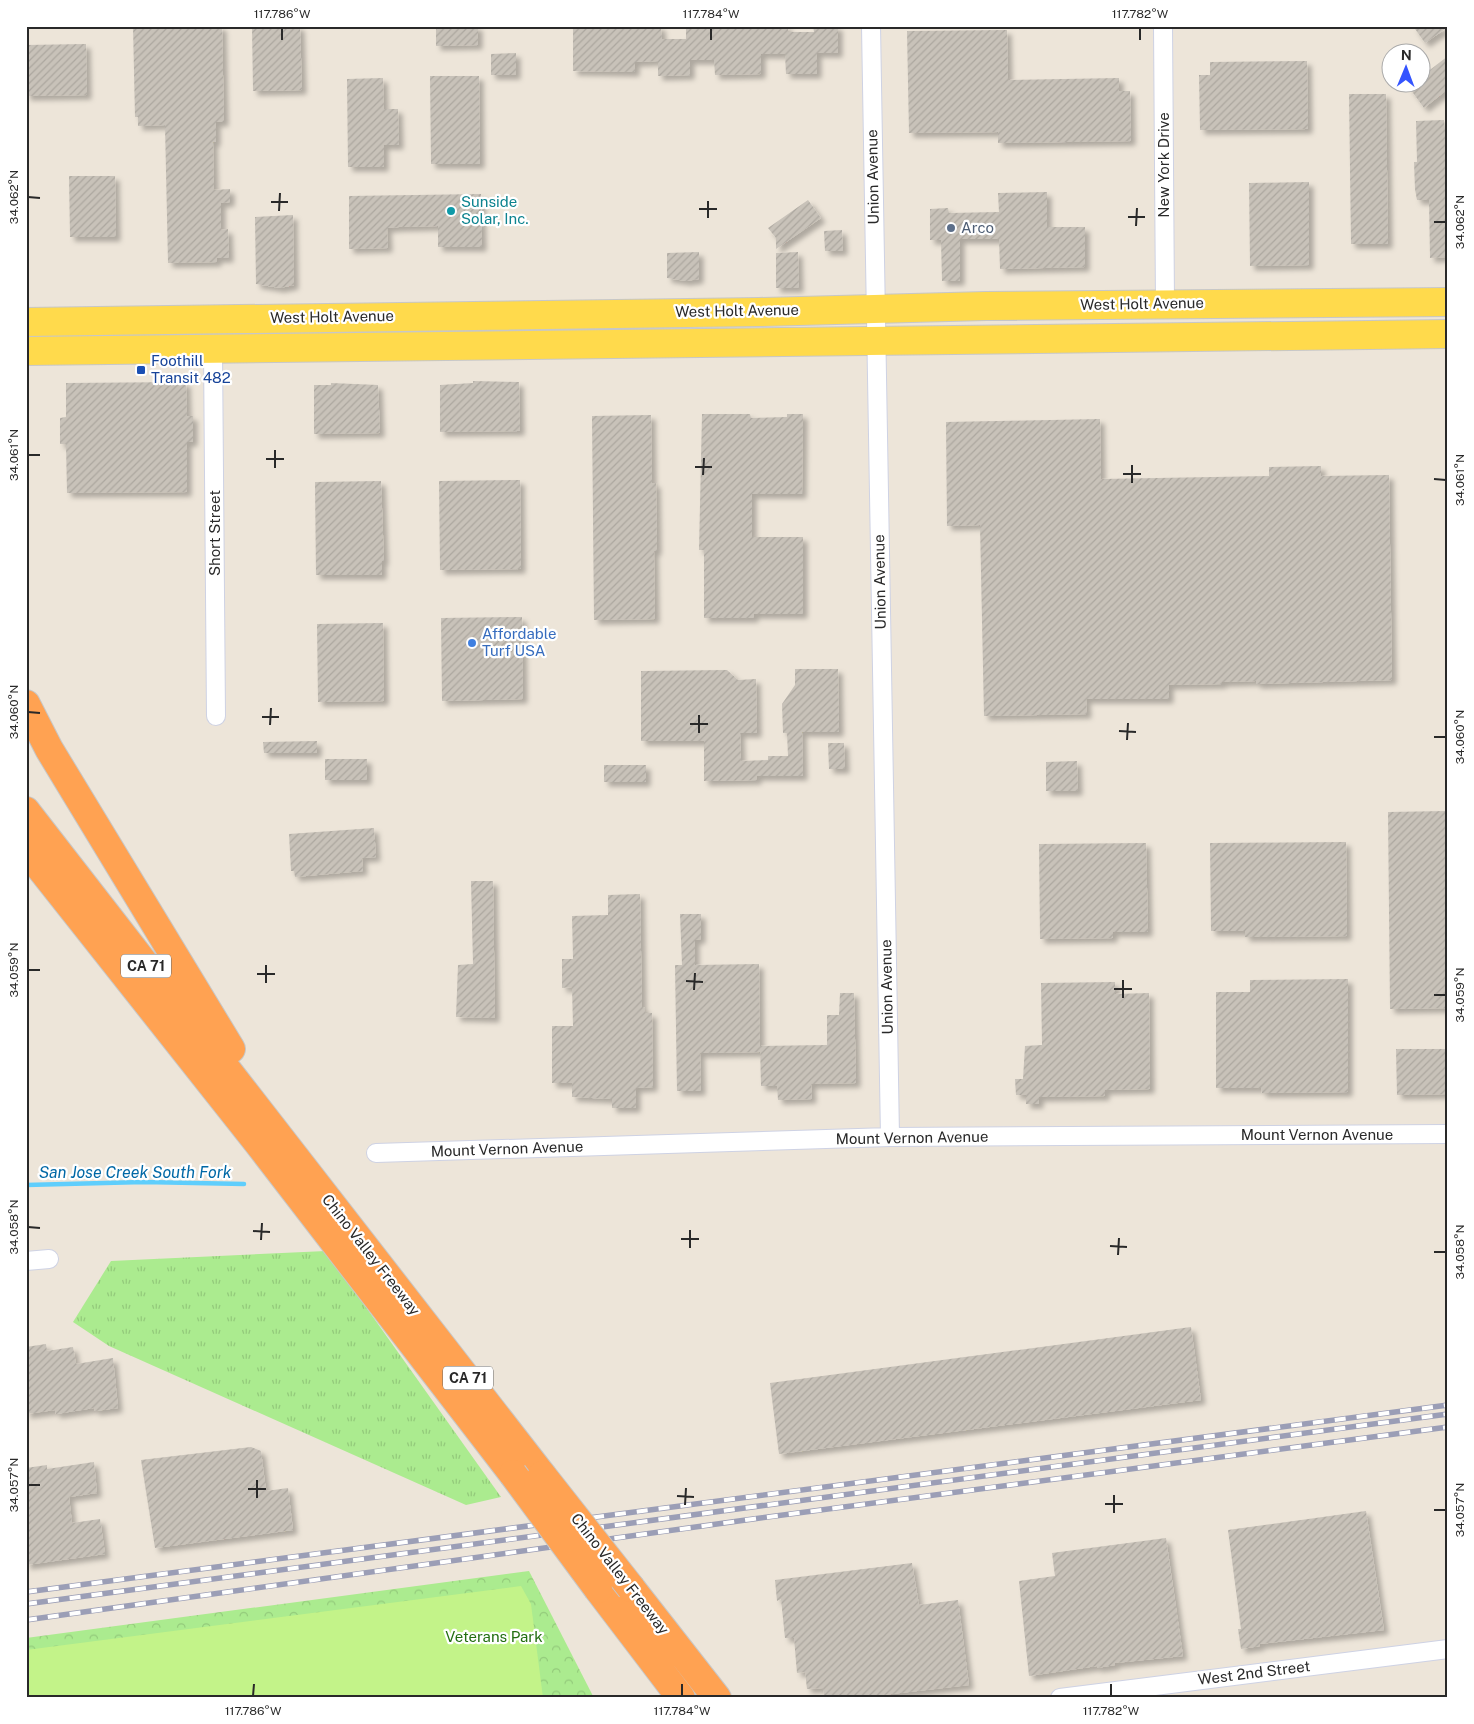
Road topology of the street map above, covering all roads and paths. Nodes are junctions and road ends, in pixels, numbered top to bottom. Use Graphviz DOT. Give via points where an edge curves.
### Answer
graph roads {
  1 [pos="871,26"];
  2 [pos="1163,26"];
  3 [pos="1448,302"];
  4 [pos="1165,304"];
  5 [pos="875,308"];
  6 [pos="408,316"];
  7 [pos="26,322"];
  8 [pos="1448,334"];
  9 [pos="876,342"];
  10 [pos="263,350"];
  11 [pos="26,351"];
  12 [pos="213,351"];
  13 [pos="26,704"];
  14 [pos="216,716"];
  15 [pos="26,811"];
  16 [pos="26,850"];
  17 [pos="26,870"];
  18 [pos="111,956"];
  19 [pos="263,1131"];
  20 [pos="1448,1134"];
  21 [pos="890,1138"];
  22 [pos="376,1153"];
  23 [pos="49,1259"];
  24 [pos="26,1261"];
  25 [pos="379,1282"];
  26 [pos="617,1614"];
  27 [pos="1448,1649"];
  28 [pos="661,1698"];
  29 [pos="681,1698"];
  30 [pos="717,1698"];
  31 [pos="1060,1698"];
  1 -- 5 [label="street, Union Avenue"];
  2 -- 4 [label="street, New York Drive"];
  3 -- 4 [label="main road, West Holt Avenue"];
  4 -- 5 [label="main road, West Holt Avenue"];
  5 -- 6 [label="main road, West Holt Avenue"];
  5 -- 9 [label="street, Union Avenue"];
  6 -- 7 [label="main road, West Holt Avenue"];
  6 -- 10 [label="main road" via="401,326 386,332 301,333"];
  8 -- 9 [label="main road"];
  9 -- 10 [label="main road"];
  9 -- 21 [label="street, Union Avenue"];
  10 -- 12 [label="main road"];
  11 -- 12 [label="main road"];
  12 -- 14 [label="street, Short Street"];
  13 -- 19 [label="highway" via="49,749 242,1066"];
  15 -- 19 [label="highway, Chino Valley Freeway / CA 71"];
  16 -- 18 [label="highway, Chino Valley Freeway / CA 71"];
  17 -- 18 [label="highway"];
  18 -- 19 [label="highway, Chino Valley Freeway / CA 71"];
  19 -- 25 [label="highway, Chino Valley Freeway / CA 71"];
  19 -- 25 [label="highway, Chino Valley Freeway / CA 71" via="285,1143"];
  20 -- 21 [label="street, Mount Vernon Avenue"];
  21 -- 22 [label="street, Mount Vernon Avenue"];
  23 -- 24 [label="street"];
  25 -- 26 [label="highway, Chino Valley Freeway / CA 71, bridge" via="513,1474"];
  25 -- 30 [label="highway, Chino Valley Freeway / CA 71, bridge" via="542,1475"];
  26 -- 28 [label="highway" via="636,1658"];
  26 -- 29 [label="highway, Chino Valley Freeway / CA 71"];
  27 -- 31 [label="street, West 2nd Street"];
}
